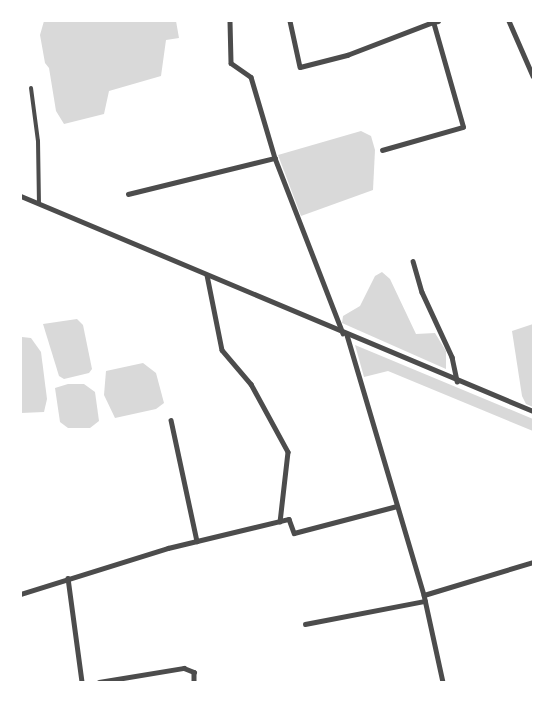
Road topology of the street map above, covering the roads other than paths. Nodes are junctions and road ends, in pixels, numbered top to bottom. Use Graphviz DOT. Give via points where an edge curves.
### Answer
graph roads {
  1 [pos="230,21"];
  2 [pos="290,21"];
  3 [pos="509,21"];
  4 [pos="435,22"];
  5 [pos="533,76"];
  6 [pos="31,88"];
  7 [pos="382,150"];
  8 [pos="275,158"];
  9 [pos="128,194"];
  10 [pos="21,196"];
  11 [pos="39,204"];
  12 [pos="413,261"];
  13 [pos="207,275"];
  14 [pos="345,334"];
  15 [pos="457,381"];
  16 [pos="533,411"];
  17 [pos="171,420"];
  18 [pos="397,506"];
  19 [pos="280,522"];
  20 [pos="197,541"];
  21 [pos="533,562"];
  22 [pos="68,578"];
  23 [pos="21,594"];
  24 [pos="425,598"];
  25 [pos="305,624"];
  26 [pos="82,682"];
  27 [pos="99,682"];
  28 [pos="194,682"];
  29 [pos="443,682"];
  1 -- 8 [label="street" via="231,63 251,77"];
  2 -- 4 [label="street" via="300,67 329,61"];
  3 -- 5 [label="street"];
  4 -- 7 [label="street" via="464,127"];
  6 -- 11 [label="street" via="38,141"];
  8 -- 9 [label="street"];
  8 -- 14 [label="street"];
  10 -- 11 [label="street"];
  11 -- 13 [label="street"];
  12 -- 15 [label="street" via="422,292 452,357"];
  13 -- 14 [label="street"];
  13 -- 19 [label="street" via="222,350 251,384 288,452"];
  14 -- 15 [label="street"];
  14 -- 18 [label="street"];
  15 -- 16 [label="street"];
  17 -- 20 [label="street"];
  18 -- 19 [label="street" via="294,532 289,519"];
  18 -- 24 [label="street"];
  19 -- 20 [label="street"];
  20 -- 22 [label="street"];
  21 -- 24 [label="street"];
  22 -- 23 [label="street"];
  22 -- 26 [label="street"];
  24 -- 25 [label="street"];
  24 -- 29 [label="street"];
  27 -- 28 [label="street" via="184,668 194,672"];
}
